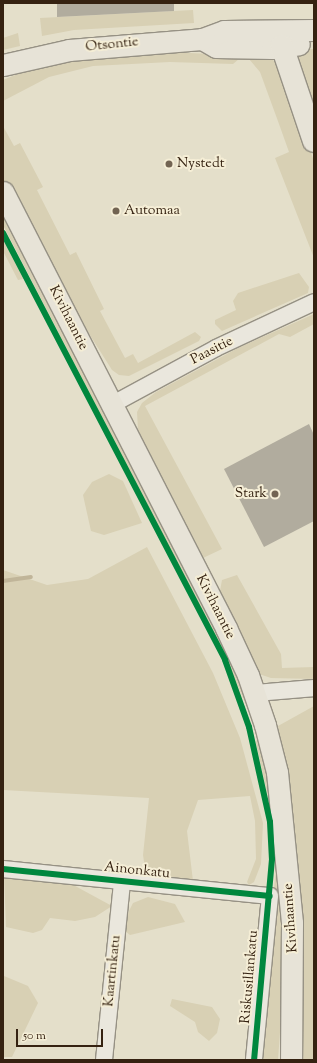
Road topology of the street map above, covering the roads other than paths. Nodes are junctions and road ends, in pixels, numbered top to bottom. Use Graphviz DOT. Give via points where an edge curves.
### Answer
graph roads {
  1 [pos="314,30"];
  2 [pos="282,38"];
  3 [pos="314,44"];
  4 [pos="25,61"];
  5 [pos="3,66"];
  6 [pos="3,74"];
  7 [pos="314,141"];
  8 [pos="3,192"];
  9 [pos="314,302"];
  10 [pos="113,404"];
  11 [pos="314,688"];
  12 [pos="255,693"];
  13 [pos="3,869"];
  14 [pos="122,882"];
  15 [pos="270,896"];
  16 [pos="104,1060"];
  17 [pos="254,1060"];
  18 [pos="291,1060"];
  1 -- 2 [label="main road, Otsontie"];
  2 -- 3 [label="main road, Otsontie"];
  2 -- 4 [label="main road, Otsontie" via="216,47 202,39 69,50"];
  2 -- 7 [label="highway"];
  4 -- 5 [label="main road, Otsontie"];
  4 -- 6 [label="main road, Otsontie"];
  8 -- 10 [label="main road, Kivihaantie"];
  9 -- 10 [label="street, Paasitie" via="216,348"];
  10 -- 12 [label="main road, Kivihaantie" via="174,531 223,622"];
  11 -- 12 [label="street"];
  12 -- 18 [label="main road, Kivihaantie" via="277,772 292,923"];
  13 -- 14 [label="street, Ainonkatu"];
  14 -- 15 [label="street, Ainonkatu"];
  14 -- 16 [label="street, Kaartinkatu"];
  15 -- 17 [label="street, Riskusillankatu"];
}
